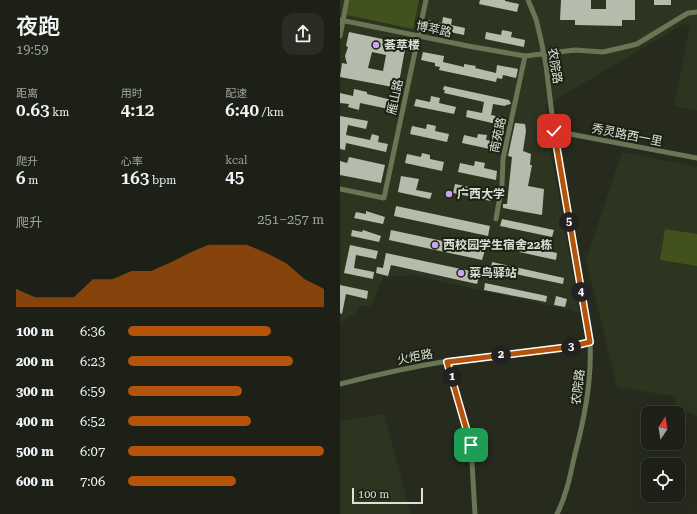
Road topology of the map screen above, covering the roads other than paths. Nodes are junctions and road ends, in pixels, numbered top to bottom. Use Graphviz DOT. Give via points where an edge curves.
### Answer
graph roads {
  1 [pos="347,0"];
  2 [pos="426,0"];
  3 [pos="528,0"];
  4 [pos="697,12"];
  5 [pos="342,20"];
  6 [pos="340,36"];
  7 [pos="419,36"];
  8 [pos="525,56"];
  9 [pos="554,131"];
  10 [pos="697,158"];
  11 [pos="340,189"];
  12 [pos="496,219"];
  13 [pos="590,342"];
  14 [pos="447,362"];
  15 [pos="340,384"];
  16 [pos="475,514"];
  17 [pos="557,514"];
  1 -- 5 [label="street"];
  2 -- 7 [label="street, 雁山路"];
  3 -- 9 [label="street, 农院路, bridge" via="536,19 546,65"];
  4 -- 8 [label="street, 博萃路" via="688,14 637,44 624,48 603,52 569,50"];
  5 -- 6 [label="street"];
  5 -- 7 [label="street, 博萃路"];
  7 -- 8 [label="street, 博萃路"];
  7 -- 11 [label="street, 雁山路" via="384,198"];
  8 -- 12 [label="street, 南苑路" via="503,160"];
  9 -- 10 [label="street, 秀灵路西一里"];
  9 -- 13 [label="street, 农院路"];
  13 -- 14 [label="street, 火炬路" via="569,347"];
  13 -- 17 [label="street, 农院路" via="591,364 585,414 566,493"];
  14 -- 15 [label="street, 火炬路"];
  14 -- 16 [label="street" via="471,445"];
}
